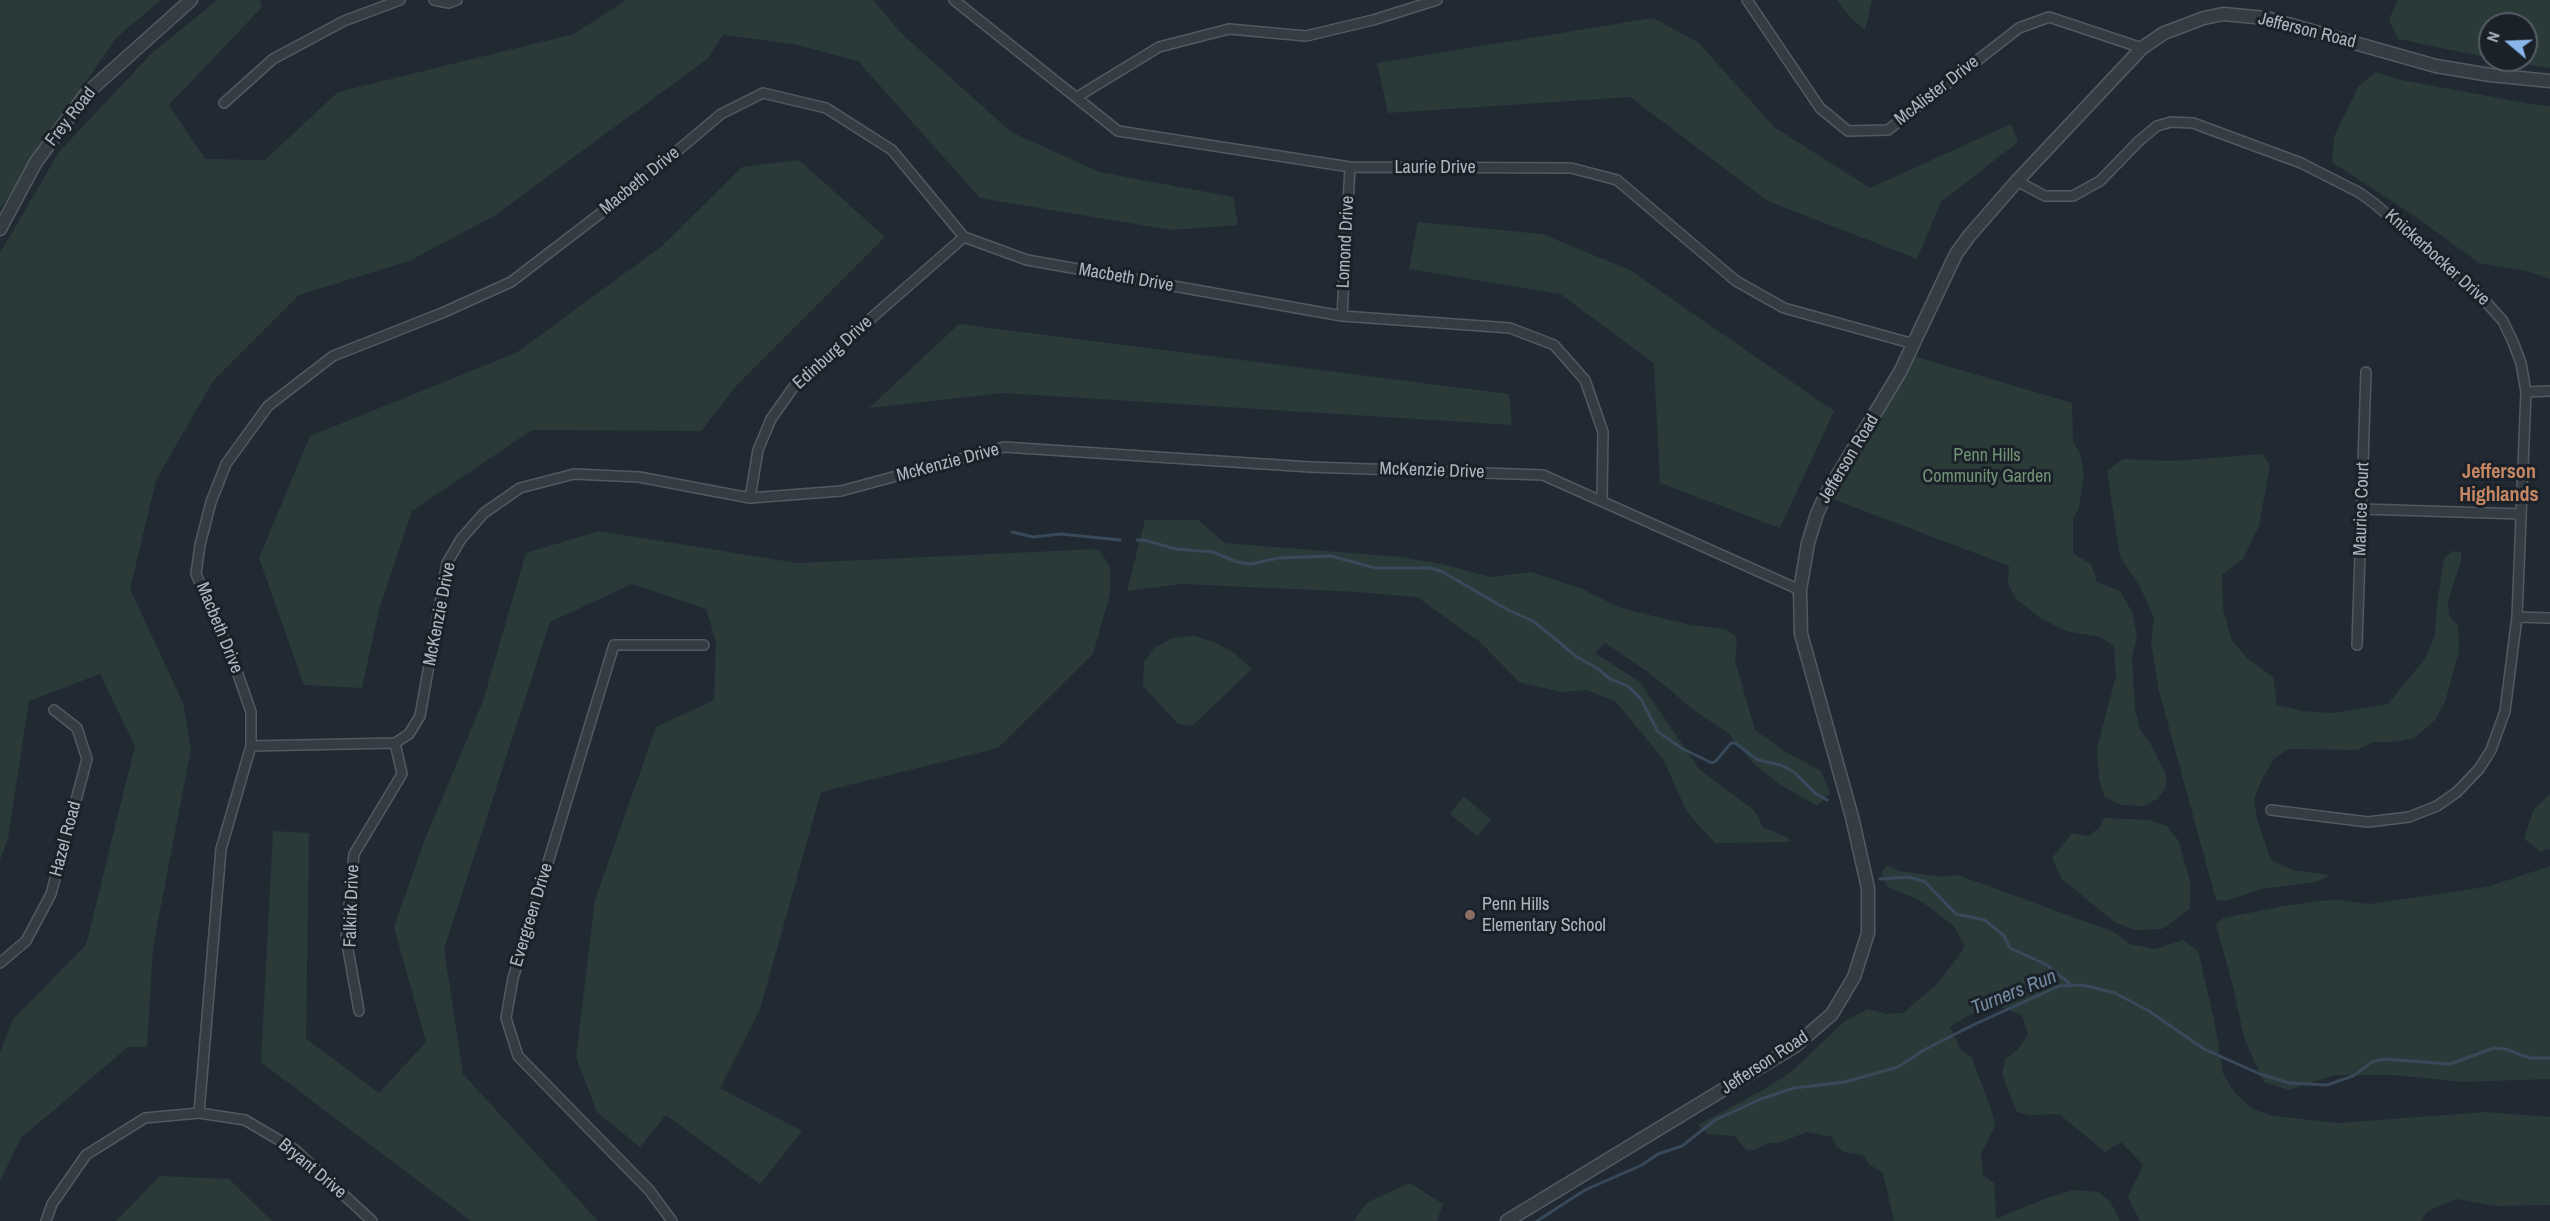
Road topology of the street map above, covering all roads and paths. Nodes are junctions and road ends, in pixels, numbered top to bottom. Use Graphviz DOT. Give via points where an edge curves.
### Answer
graph roads {
  1 [pos="191,0"];
  2 [pos="400,0"];
  3 [pos="434,0"];
  4 [pos="457,0"];
  5 [pos="954,0"];
  6 [pos="1437,0"];
  7 [pos="1747,0"];
  8 [pos="2142,48"];
  9 [pos="2550,81"];
  10 [pos="1077,97"];
  11 [pos="224,103"];
  12 [pos="1350,167"];
  13 [pos="2018,181"];
  14 [pos="0,229"];
  15 [pos="964,237"];
  16 [pos="1342,316"];
  17 [pos="1914,344"];
  18 [pos="2366,372"];
  19 [pos="2550,391"];
  20 [pos="2526,392"];
  21 [pos="750,498"];
  22 [pos="1602,500"];
  23 [pos="2362,509"];
  24 [pos="2521,514"];
  25 [pos="1800,590"];
  26 [pos="2517,617"];
  27 [pos="2550,618"];
  28 [pos="704,645"];
  29 [pos="2357,645"];
  30 [pos="54,710"];
  31 [pos="395,742"];
  32 [pos="251,746"];
  33 [pos="2271,810"];
  34 [pos="0,963"];
  35 [pos="359,1011"];
  36 [pos="199,1113"];
  37 [pos="46,1221"];
  38 [pos="372,1221"];
  39 [pos="672,1221"];
  40 [pos="1507,1221"];
  1 -- 14 [label="street, Frey Road" via="86,94 36,162"];
  2 -- 11 [label="street" via="344,21 273,59"];
  3 -- 4 [label="street"];
  5 -- 10 [label="street, Laurie Drive"];
  6 -- 10 [label="street" via="1306,36 1229,29 1159,47"];
  7 -- 8 [label="street, McAlister Drive" via="1820,108 1848,131 1888,130 2019,28 2049,17"];
  8 -- 9 [label="street, Jefferson Road" via="2183,25 2214,16 2243,15 2288,23 2436,66"];
  8 -- 13 [label="street, Jefferson Road"];
  10 -- 12 [label="street, Laurie Drive" via="1118,131"];
  12 -- 16 [label="street, Lomond Drive"];
  12 -- 17 [label="street, Laurie Drive" via="1571,168 1617,180 1736,281 1784,308"];
  13 -- 17 [label="street, Jefferson Road" via="1956,254"];
  13 -- 20 [label="street, Knickerbocker Drive" via="2045,196 2064,197 2082,192 2100,182 2149,132 2171,122 2193,123 2301,163 2375,204 2487,302 2503,321 2513,342"];
  15 -- 16 [label="street, Macbeth Drive" via="1027,260"];
  15 -- 21 [label="street, Edinburg Drive" via="795,385 771,420 758,450"];
  15 -- 32 [label="street, Macbeth Drive" via="892,150 826,108 763,93 721,114 632,190 512,282 333,356 268,406 226,464 200,545 196,574 251,712"];
  16 -- 22 [label="street, Macbeth Drive" via="1510,328 1554,345 1585,380 1603,432"];
  17 -- 25 [label="street, Jefferson Road" via="1823,500 1812,528"];
  18 -- 23 [label="street, Maurice Court"];
  19 -- 20 [label="street"];
  20 -- 24 [label="street, Knickerbocker Drive"];
  21 -- 22 [label="street, McKenzie Drive" via="841,491 1004,447 1310,467 1542,475"];
  21 -- 31 [label="street, McKenzie Drive" via="639,477 574,474 520,488 484,513 461,538 447,563 420,716 409,734"];
  22 -- 25 [label="street, McKenzie Drive"];
  23 -- 24 [label="street"];
  23 -- 29 [label="street, Maurice Court"];
  24 -- 26 [label="street, Knickerbocker Drive"];
  25 -- 40 [label="street, Jefferson Road" via="1804,650 1851,812 1868,888 1868,933 1854,977 1832,1014 1795,1046"];
  26 -- 27 [label="street"];
  26 -- 33 [label="street, Knickerbocker Drive" via="2505,711 2497,739 2479,769 2447,800 2418,815 2377,822"];
  28 -- 39 [label="street, Evergreen Drive" via="614,645 513,978 506,1018 518,1056 649,1190"];
  30 -- 34 [label="street, Hazel Road" via="77,728 87,759 51,894 26,941"];
  31 -- 32 [label="street"];
  31 -- 35 [label="street, Falkirk Drive" via="402,774 354,854 346,938"];
  32 -- 36 [label="street, Macbeth Drive" via="221,849"];
  36 -- 37 [label="street, Bryant Drive" via="145,1118 86,1155 52,1204"];
  36 -- 38 [label="street, Bryant Drive" via="245,1120 294,1149"];
}
